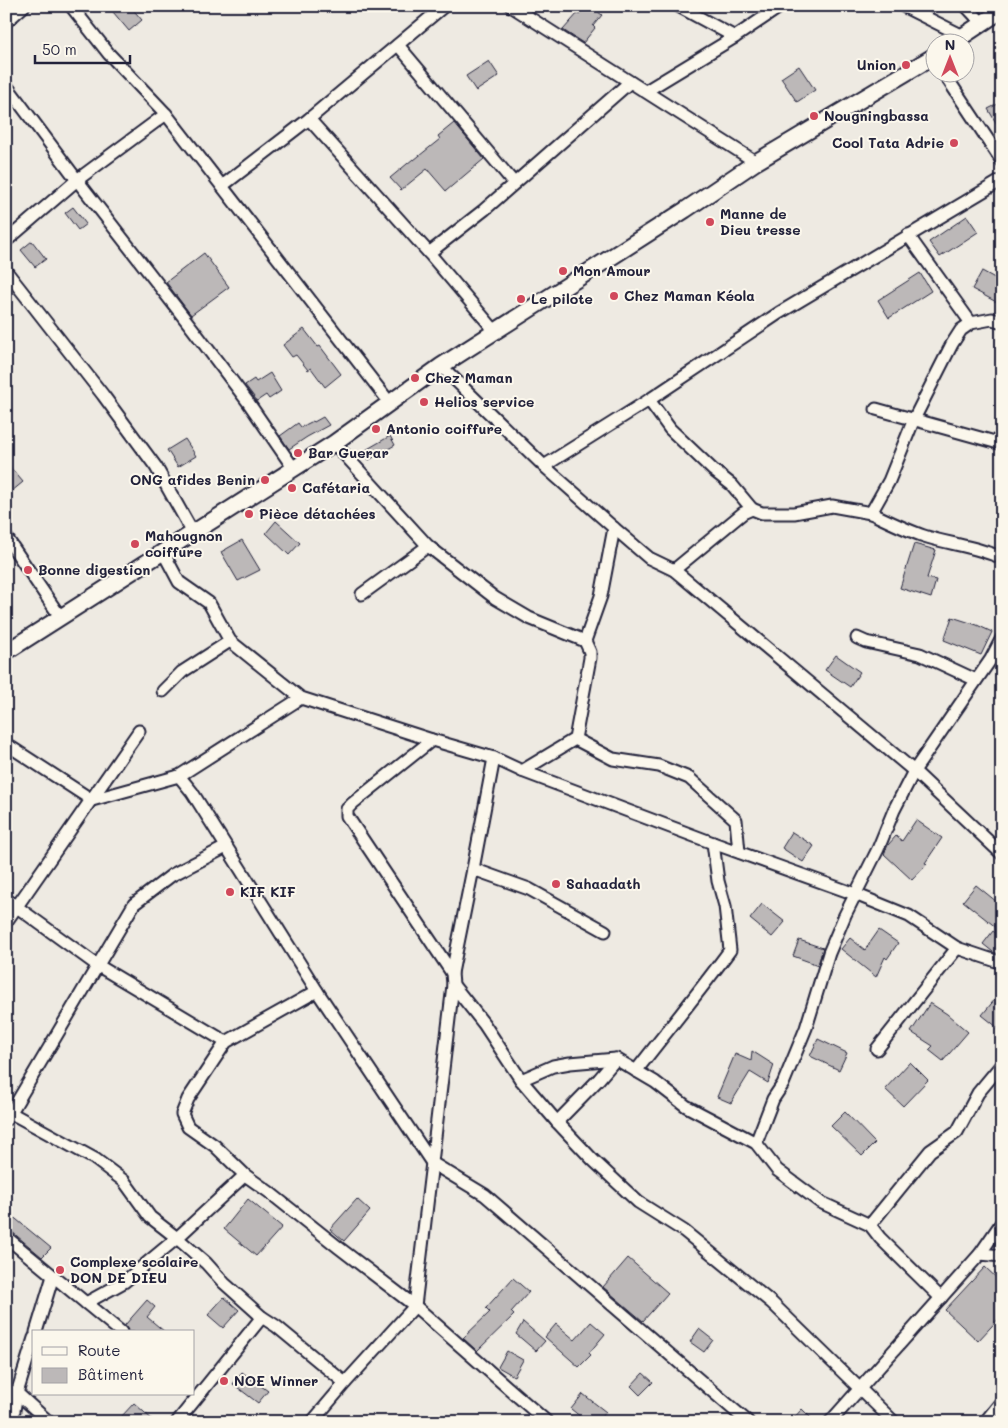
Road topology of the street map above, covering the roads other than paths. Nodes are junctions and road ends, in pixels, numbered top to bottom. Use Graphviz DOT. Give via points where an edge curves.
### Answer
graph roads {
  1 [pos="24,6"];
  2 [pos="71,6"];
  3 [pos="444,6"];
  4 [pos="511,6"];
  5 [pos="678,6"];
  6 [pos="780,6"];
  7 [pos="903,6"];
  8 [pos="966,6"];
  9 [pos="1002,10"];
  10 [pos="6,22"];
  11 [pos="982,23"];
  12 [pos="946,32"];
  13 [pos="968,32"];
  14 [pos="735,37"];
  15 [pos="398,45"];
  16 [pos="926,63"];
  17 [pos="630,82"];
  18 [pos="950,82"];
  19 [pos="6,85"];
  20 [pos="646,91"];
  21 [pos="166,114"];
  22 [pos="309,119"];
  23 [pos="1002,161"];
  24 [pos="756,162"];
  25 [pos="77,180"];
  26 [pos="1002,180"];
  27 [pos="514,183"];
  28 [pos="222,186"];
  29 [pos="908,236"];
  30 [pos="6,241"];
  31 [pos="429,253"];
  32 [pos="6,271"];
  33 [pos="1002,322"];
  34 [pos="971,323"];
  35 [pos="495,331"];
  36 [pos="441,366"];
  37 [pos="649,400"];
  38 [pos="390,403"];
  39 [pos="876,409"];
  40 [pos="914,419"];
  41 [pos="334,442"];
  42 [pos="1002,444"];
  43 [pos="544,466"];
  44 [pos="294,469"];
  45 [pos="752,509"];
  46 [pos="871,513"];
  47 [pos="614,528"];
  48 [pos="193,533"];
  49 [pos="6,537"];
  50 [pos="428,546"];
  51 [pos="163,552"];
  52 [pos="1002,558"];
  53 [pos="674,570"];
  54 [pos="362,594"];
  55 [pos="62,618"];
  56 [pos="857,638"];
  57 [pos="1002,638"];
  58 [pos="230,641"];
  59 [pos="585,641"];
  60 [pos="6,652"];
  61 [pos="976,680"];
  62 [pos="163,691"];
  63 [pos="301,698"];
  64 [pos="139,732"];
  65 [pos="575,739"];
  66 [pos="432,740"];
  67 [pos="6,744"];
  68 [pos="494,758"];
  69 [pos="522,771"];
  70 [pos="914,771"];
  71 [pos="179,776"];
  72 [pos="92,800"];
  73 [pos="712,843"];
  74 [pos="226,847"];
  75 [pos="739,852"];
  76 [pos="1002,854"];
  77 [pos="473,869"];
  78 [pos="855,894"];
  79 [pos="6,900"];
  80 [pos="16,906"];
  81 [pos="6,922"];
  82 [pos="605,931"];
  83 [pos="957,948"];
  84 [pos="1002,963"];
  85 [pos="98,965"];
  86 [pos="452,973"];
  87 [pos="453,985"];
  88 [pos="317,991"];
  89 [pos="226,1042"];
  90 [pos="877,1048"];
  91 [pos="616,1060"];
  92 [pos="1002,1064"];
  93 [pos="636,1071"];
  94 [pos="521,1080"];
  95 [pos="9,1116"];
  96 [pos="557,1122"];
  97 [pos="756,1143"];
  98 [pos="432,1163"];
  99 [pos="245,1175"];
  100 [pos="1002,1222"];
  101 [pos="870,1225"];
  102 [pos="6,1238"];
  103 [pos="177,1238"];
  104 [pos="980,1254"];
  105 [pos="1002,1256"];
  106 [pos="53,1276"];
  107 [pos="941,1298"];
  108 [pos="86,1303"];
  109 [pos="415,1306"];
  110 [pos="262,1317"];
  111 [pos="37,1330"];
  112 [pos="119,1330"];
  113 [pos="32,1343"];
  114 [pos="345,1383"];
  115 [pos="861,1388"];
  116 [pos="11,1391"];
  117 [pos="196,1393"];
  118 [pos="194,1396"];
  119 [pos="1002,1401"];
  120 [pos="987,1421"];
  121 [pos="12,1422"];
  122 [pos="49,1422"];
  123 [pos="177,1422"];
  124 [pos="312,1422"];
  125 [pos="547,1422"];
  126 [pos="748,1422"];
  127 [pos="830,1422"];
  128 [pos="894,1422"];
  1 -- 10 [label="street"];
  2 -- 21 [label="street" via="109,54"];
  3 -- 15 [label="street"];
  4 -- 17 [label="street"];
  5 -- 14 [label="street"];
  6 -- 14 [label="street"];
  7 -- 12 [label="street"];
  8 -- 11 [label="street"];
  9 -- 11 [label="main road"];
  11 -- 13 [label="main road"];
  14 -- 20 [label="street"];
  15 -- 22 [label="street"];
  15 -- 27 [label="street"];
  16 -- 24 [label="main road"];
  17 -- 20 [label="street"];
  17 -- 27 [label="street"];
  18 -- 23 [label="street"];
  19 -- 25 [label="street"];
  20 -- 24 [label="street"];
  21 -- 25 [label="street"];
  21 -- 28 [label="street"];
  22 -- 28 [label="street"];
  22 -- 31 [label="street"];
  24 -- 35 [label="main road"];
  25 -- 30 [label="street"];
  25 -- 44 [label="street" via="248,402"];
  26 -- 29 [label="street"];
  27 -- 31 [label="street"];
  28 -- 38 [label="street"];
  29 -- 34 [label="street"];
  29 -- 37 [label="street" via="779,313"];
  31 -- 35 [label="street"];
  32 -- 48 [label="street" via="156,467"];
  33 -- 34 [label="street"];
  34 -- 40 [label="street" via="961,330 952,344"];
  35 -- 36 [label="main road"];
  36 -- 38 [label="main road"];
  36 -- 43 [label="street"];
  37 -- 43 [label="street"];
  37 -- 45 [label="street" via="670,429"];
  38 -- 41 [label="main road"];
  39 -- 40 [label="street"];
  40 -- 42 [label="street"];
  40 -- 46 [label="street" via="889,482"];
  41 -- 44 [label="main road"];
  41 -- 50 [label="street"];
  43 -- 47 [label="street"];
  44 -- 48 [label="main road"];
  45 -- 46 [label="street" via="762,513 794,514 832,506"];
  45 -- 53 [label="street"];
  46 -- 52 [label="street" via="923,535"];
  47 -- 53 [label="street" via="648,558"];
  47 -- 59 [label="street" via="601,596"];
  48 -- 51 [label="main road"];
  49 -- 55 [label="street"];
  50 -- 54 [label="street"];
  50 -- 59 [label="street" via="495,598 528,618"];
  51 -- 55 [label="main road"];
  51 -- 58 [label="street" via="179,582 209,603"];
  53 -- 70 [label="street"];
  55 -- 60 [label="main road"];
  56 -- 61 [label="street" via="920,654"];
  57 -- 61 [label="street"];
  58 -- 62 [label="street" via="182,672"];
  58 -- 63 [label="street"];
  59 -- 65 [label="street" via="590,658"];
  61 -- 70 [label="street"];
  63 -- 66 [label="street"];
  63 -- 71 [label="street"];
  64 -- 72 [label="street"];
  65 -- 69 [label="street"];
  65 -- 75 [label="street" via="612,759 660,766 689,778 736,820"];
  66 -- 68 [label="street"];
  66 -- 86 [label="street" via="353,803 347,809 347,816"];
  67 -- 72 [label="street"];
  68 -- 69 [label="street"];
  68 -- 77 [label="street"];
  69 -- 73 [label="street"];
  70 -- 76 [label="street"];
  70 -- 78 [label="street"];
  71 -- 72 [label="street"];
  71 -- 74 [label="street"];
  72 -- 80 [label="street"];
  73 -- 75 [label="street"];
  73 -- 93 [label="street" via="730,950"];
  74 -- 85 [label="street" via="172,875 134,904"];
  74 -- 88 [label="street"];
  75 -- 78 [label="street"];
  77 -- 82 [label="street" via="528,889"];
  77 -- 86 [label="street"];
  78 -- 83 [label="street" via="909,916"];
  78 -- 97 [label="street" via="829,953 806,1028 784,1084 773,1099"];
  79 -- 80 [label="street"];
  80 -- 81 [label="street"];
  80 -- 85 [label="street"];
  83 -- 84 [label="street"];
  83 -- 90 [label="street"];
  85 -- 89 [label="street"];
  85 -- 95 [label="street"];
  86 -- 87 [label="street"];
  87 -- 94 [label="street" via="484,1024"];
  87 -- 98 [label="street"];
  88 -- 89 [label="street"];
  88 -- 98 [label="street"];
  89 -- 99 [label="street" via="188,1099 182,1114 188,1127 215,1146"];
  91 -- 93 [label="street"];
  91 -- 94 [label="street" via="553,1066"];
  91 -- 96 [label="street"];
  92 -- 101 [label="street" via="978,1093 957,1132 930,1151"];
  93 -- 97 [label="street" via="686,1106"];
  94 -- 96 [label="street"];
  95 -- 103 [label="street" via="110,1170 124,1181 150,1217"];
  96 -- 115 [label="street" via="638,1202 684,1231 772,1303"];
  97 -- 101 [label="street" via="777,1170 820,1202"];
  98 -- 109 [label="street"];
  98 -- 126 [label="street" via="485,1195"];
  99 -- 103 [label="street"];
  99 -- 109 [label="street"];
  100 -- 104 [label="street"];
  101 -- 107 [label="street"];
  102 -- 106 [label="street"];
  103 -- 108 [label="street" via="124,1282"];
  103 -- 110 [label="street"];
  104 -- 105 [label="street"];
  104 -- 107 [label="street"];
  106 -- 108 [label="street"];
  106 -- 111 [label="street"];
  107 -- 115 [label="street"];
  108 -- 112 [label="street"];
  109 -- 114 [label="street"];
  109 -- 125 [label="street"];
  110 -- 114 [label="street"];
  110 -- 117 [label="street"];
  113 -- 116 [label="street"];
  114 -- 124 [label="street"];
  115 -- 127 [label="street"];
  115 -- 128 [label="street"];
  116 -- 121 [label="street"];
  116 -- 122 [label="street"];
  118 -- 123 [label="street"];
  119 -- 120 [label="street"];
}
